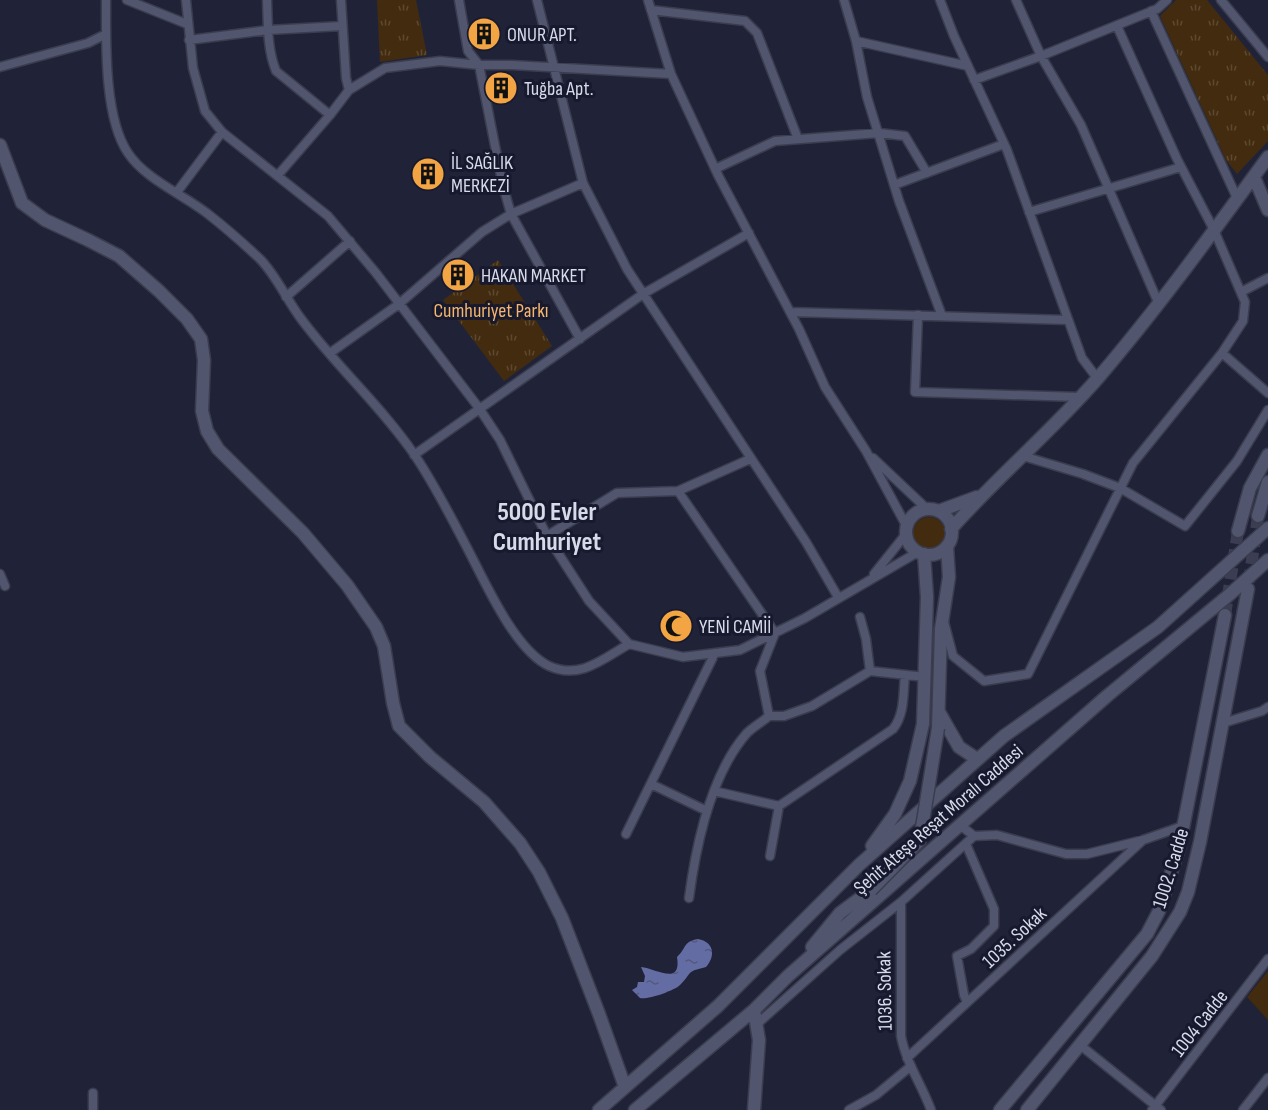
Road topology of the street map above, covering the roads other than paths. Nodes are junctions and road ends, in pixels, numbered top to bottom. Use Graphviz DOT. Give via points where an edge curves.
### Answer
graph roads {
  1 [pos="106,0"];
  2 [pos="127,0"];
  3 [pos="186,0"];
  4 [pos="267,0"];
  5 [pos="341,0"];
  6 [pos="459,0"];
  7 [pos="537,0"];
  8 [pos="648,0"];
  9 [pos="844,0"];
  10 [pos="940,0"];
  11 [pos="1016,0"];
  12 [pos="1167,0"];
  13 [pos="1221,0"];
  14 [pos="651,10"];
  15 [pos="1151,11"];
  16 [pos="187,24"];
  17 [pos="342,26"];
  18 [pos="1117,26"];
  19 [pos="268,30"];
  20 [pos="106,34"];
  21 [pos="189,40"];
  22 [pos="856,41"];
  23 [pos="1041,56"];
  24 [pos="1268,57"];
  25 [pos="479,65"];
  26 [pos="968,66"];
  27 [pos="0,67"];
  28 [pos="553,67"];
  29 [pos="671,74"];
  30 [pos="974,80"];
  31 [pos="349,90"];
  32 [pos="330,116"];
  33 [pos="222,132"];
  34 [pos="879,133"];
  35 [pos="798,139"];
  36 [pos="1004,144"];
  37 [pos="0,145"];
  38 [pos="1266,165"];
  39 [pos="1181,167"];
  40 [pos="715,169"];
  41 [pos="927,172"];
  42 [pos="278,175"];
  43 [pos="1254,177"];
  44 [pos="583,183"];
  45 [pos="894,185"];
  46 [pos="1109,189"];
  47 [pos="177,192"];
  48 [pos="1238,198"];
  49 [pos="1268,210"];
  50 [pos="1029,212"];
  51 [pos="512,214"];
  52 [pos="1214,230"];
  53 [pos="749,233"];
  54 [pos="350,241"];
  55 [pos="1268,278"];
  56 [pos="1241,292"];
  57 [pos="643,294"];
  58 [pos="286,297"];
  59 [pos="1158,303"];
  60 [pos="399,304"];
  61 [pos="790,312"];
  62 [pos="918,315"];
  63 [pos="942,316"];
  64 [pos="1068,320"];
  65 [pos="580,339"];
  66 [pos="330,353"];
  67 [pos="1222,353"];
  68 [pos="1097,378"];
  69 [pos="1268,393"];
  70 [pos="1079,397"];
  71 [pos="479,408"];
  72 [pos="1268,410"];
  73 [pos="866,451"];
  74 [pos="414,455"];
  75 [pos="1268,455"];
  76 [pos="1023,456"];
  77 [pos="750,459"];
  78 [pos="1268,482"];
  79 [pos="1120,488"];
  80 [pos="678,491"];
  81 [pos="981,495"];
  82 [pos="933,510"];
  83 [pos="1258,516"];
  84 [pos="1268,528"];
  85 [pos="951,529"];
  86 [pos="906,531"];
  87 [pos="1238,531"];
  88 [pos="547,536"];
  89 [pos="947,546"];
  90 [pos="921,553"];
  91 [pos="1268,560"];
  92 [pos="0,574"];
  93 [pos="870,579"];
  94 [pos="5,586"];
  95 [pos="1248,589"];
  96 [pos="838,597"];
  97 [pos="1225,615"];
  98 [pos="943,616"];
  99 [pos="860,617"];
  100 [pos="775,633"];
  101 [pos="628,644"];
  102 [pos="715,653"];
  103 [pos="870,671"];
  104 [pos="905,675"];
  105 [pos="925,677"];
  106 [pos="1268,707"];
  107 [pos="938,711"];
  108 [pos="769,716"];
  109 [pos="1204,720"];
  110 [pos="1223,723"];
  111 [pos="977,759"];
  112 [pos="651,784"];
  113 [pos="714,791"];
  114 [pos="779,806"];
  115 [pos="705,810"];
  116 [pos="960,825"];
  117 [pos="1183,826"];
  118 [pos="1202,830"];
  119 [pos="626,834"];
  120 [pos="974,836"];
  121 [pos="1143,840"];
  122 [pos="966,844"];
  123 [pos="770,856"];
  124 [pos="859,865"];
  125 [pos="689,898"];
  126 [pos="901,902"];
  127 [pos="1268,959"];
  128 [pos="788,976"];
  129 [pos="967,1002"];
  130 [pos="754,1010"];
  131 [pos="757,1024"];
  132 [pos="1064,1033"];
  133 [pos="1080,1045"];
  134 [pos="909,1062"];
  135 [pos="1268,1078"];
  136 [pos="625,1087"];
  137 [pos="93,1093"];
  138 [pos="1156,1109"];
  139 [pos="93,1110"];
  140 [pos="598,1110"];
  141 [pos="635,1110"];
  142 [pos="754,1110"];
  143 [pos="849,1110"];
  144 [pos="931,1110"];
  145 [pos="1000,1110"];
  146 [pos="1027,1110"];
  147 [pos="1243,1110"];
  1 -- 20 [label="street"];
  2 -- 16 [label="street"];
  3 -- 16 [label="street"];
  4 -- 19 [label="street"];
  5 -- 17 [label="street"];
  6 -- 25 [label="street" via="468,51"];
  7 -- 28 [label="street"];
  8 -- 14 [label="street"];
  9 -- 22 [label="street"];
  10 -- 26 [label="street"];
  11 -- 23 [label="street"];
  12 -- 15 [label="street"];
  13 -- 24 [label="street"];
  14 -- 29 [label="street"];
  14 -- 35 [label="street" via="745,21 757,33"];
  15 -- 18 [label="street"];
  15 -- 48 [label="street"];
  16 -- 21 [label="street"];
  17 -- 19 [label="street"];
  17 -- 31 [label="street"];
  18 -- 23 [label="street"];
  18 -- 39 [label="street"];
  19 -- 21 [label="street"];
  19 -- 32 [label="street" via="276,71"];
  20 -- 27 [label="street" via="88,43"];
  20 -- 47 [label="street" via="117,132 137,165"];
  21 -- 33 [label="street" via="198,92 205,111"];
  22 -- 26 [label="street"];
  22 -- 34 [label="street"];
  23 -- 30 [label="street"];
  23 -- 46 [label="street" via="1081,125"];
  25 -- 28 [label="street"];
  25 -- 31 [label="street" via="440,61 385,68"];
  25 -- 51 [label="street"];
  26 -- 30 [label="street"];
  28 -- 29 [label="street"];
  28 -- 44 [label="street"];
  29 -- 40 [label="street"];
  30 -- 36 [label="street"];
  31 -- 32 [label="street"];
  32 -- 42 [label="street"];
  33 -- 42 [label="street"];
  33 -- 47 [label="street"];
  34 -- 35 [label="street"];
  34 -- 41 [label="street" via="905,136"];
  34 -- 45 [label="street"];
  35 -- 40 [label="street" via="776,141"];
  36 -- 41 [label="street"];
  36 -- 50 [label="street"];
  37 -- 136 [label="main road" via="22,203 45,220 119,256 187,319 201,339 202,411 207,431 218,449 303,533 376,627 384,646 399,726 484,802 539,872 562,918"];
  38 -- 43 [label="main road"];
  39 -- 46 [label="street"];
  39 -- 52 [label="street"];
  40 -- 53 [label="street"];
  41 -- 45 [label="street"];
  42 -- 54 [label="street" via="328,216"];
  43 -- 48 [label="main road"];
  43 -- 49 [label="main road"];
  44 -- 51 [label="street"];
  44 -- 57 [label="street"];
  45 -- 63 [label="street"];
  46 -- 50 [label="street"];
  46 -- 59 [label="street"];
  47 -- 58 [label="street" via="208,213 263,261"];
  48 -- 52 [label="main road"];
  50 -- 64 [label="street"];
  51 -- 60 [label="street" via="482,232"];
  51 -- 65 [label="street"];
  52 -- 56 [label="street"];
  52 -- 59 [label="main road"];
  53 -- 57 [label="street"];
  53 -- 61 [label="street"];
  54 -- 58 [label="street"];
  54 -- 60 [label="street"];
  55 -- 56 [label="street"];
  56 -- 67 [label="street" via="1245,302 1243,321"];
  57 -- 65 [label="street"];
  57 -- 77 [label="street"];
  58 -- 66 [label="street"];
  59 -- 68 [label="main road"];
  60 -- 66 [label="street"];
  60 -- 71 [label="street"];
  61 -- 62 [label="street"];
  61 -- 73 [label="street" via="825,387"];
  62 -- 63 [label="street"];
  62 -- 70 [label="street" via="915,392"];
  63 -- 64 [label="street"];
  64 -- 68 [label="street" via="1082,358"];
  65 -- 71 [label="street"];
  66 -- 74 [label="street"];
  67 -- 69 [label="street"];
  67 -- 79 [label="street" via="1133,463"];
  68 -- 70 [label="main road"];
  70 -- 76 [label="main road"];
  71 -- 74 [label="street"];
  71 -- 88 [label="street" via="500,440"];
  72 -- 79 [label="street" via="1237,461 1185,526"];
  73 -- 82 [label="street"];
  73 -- 86 [label="street"];
  74 -- 101 [label="street" via="491,595 532,655 549,666 574,672"];
  75 -- 87 [label="main road" via="1250,488"];
  76 -- 79 [label="street"];
  76 -- 81 [label="main road"];
  77 -- 80 [label="street"];
  77 -- 96 [label="street"];
  78 -- 83 [label="main road"];
  79 -- 98 [label="street" via="1028,674 984,681 953,656"];
  80 -- 88 [label="street" via="617,494"];
  80 -- 100 [label="street"];
  81 -- 82 [label="main road"];
  81 -- 85 [label="main road"];
  82 -- 85 [label="main road" via="949,522"];
  82 -- 86 [label="main road" via="914,515"];
  84 -- 111 [label="main road" via="1158,627"];
  85 -- 89 [label="main road"];
  86 -- 90 [label="main road" via="912,547"];
  86 -- 93 [label="street"];
  88 -- 101 [label="street" via="589,601"];
  89 -- 90 [label="main road" via="936,553"];
  89 -- 98 [label="main road" via="949,577"];
  90 -- 93 [label="street"];
  90 -- 105 [label="main road" via="927,597"];
  91 -- 116 [label="main road, Şehit Ateşe Reşat Moralı Caddesi"];
  92 -- 94 [label="street"];
  93 -- 96 [label="street"];
  95 -- 110 [label="main road, 1002. Cadde"];
  96 -- 100 [label="street"];
  97 -- 109 [label="main road, 1002. Cadde"];
  98 -- 107 [label="main road"];
  99 -- 103 [label="street"];
  100 -- 102 [label="street" via="740,650"];
  100 -- 108 [label="street" via="760,671"];
  101 -- 102 [label="street" via="683,657"];
  102 -- 112 [label="street"];
  103 -- 104 [label="street"];
  103 -- 108 [label="street" via="812,706 784,716"];
  104 -- 105 [label="street"];
  104 -- 114 [label="street" via="902,711 893,729"];
  105 -- 124 [label="main road" via="923,724 910,781 895,814"];
  106 -- 110 [label="street"];
  107 -- 111 [label="main road" via="959,747"];
  107 -- 128 [label="main road, bridge" via="920,840 871,890 840,913"];
  108 -- 113 [label="street" via="747,732"];
  109 -- 110 [label="main road"];
  109 -- 117 [label="main road, 1002. Cadde"];
  110 -- 118 [label="main road, 1002. Cadde"];
  111 -- 124 [label="main road"];
  112 -- 115 [label="street"];
  112 -- 119 [label="street"];
  113 -- 114 [label="street"];
  113 -- 115 [label="street"];
  114 -- 123 [label="street"];
  115 -- 125 [label="street"];
  116 -- 120 [label="street"];
  116 -- 128 [label="main road, Şehit Ateşe Reşat Moralı Caddesi"];
  117 -- 118 [label="main road"];
  117 -- 121 [label="street"];
  117 -- 132 [label="main road, 1002. Cadde" via="1166,891 1147,934"];
  118 -- 133 [label="main road, 1002. Cadde" via="1188,892 1173,923 1152,956"];
  120 -- 121 [label="street" via="997,835 1066,854 1087,854"];
  120 -- 122 [label="street"];
  121 -- 129 [label="street, 1035. Sokak"];
  122 -- 126 [label="street"];
  122 -- 129 [label="street" via="994,909 994,926 970,950 957,956"];
  124 -- 136 [label="main road" via="718,1006"];
  126 -- 131 [label="street"];
  126 -- 134 [label="street, 1036. Sokak" via="901,1036"];
  127 -- 138 [label="street, 1004 Cadde"];
  128 -- 130 [label="main road, Şehit Ateşe Reşat Moralı Caddesi"];
  129 -- 134 [label="street, 1035. Sokak"];
  130 -- 131 [label="main road"];
  130 -- 141 [label="main road, Şehit Ateşe Reşat Moralı Caddesi"];
  131 -- 142 [label="main road"];
  132 -- 133 [label="main road"];
  132 -- 145 [label="main road, 1002. Cadde"];
  133 -- 138 [label="street"];
  133 -- 146 [label="main road, 1002. Cadde"];
  134 -- 143 [label="street, 1035. Sokak" via="876,1095"];
  134 -- 144 [label="street, 1036. Sokak"];
  135 -- 147 [label="street"];
  136 -- 140 [label="main road"];
  137 -- 139 [label="street"];
}
